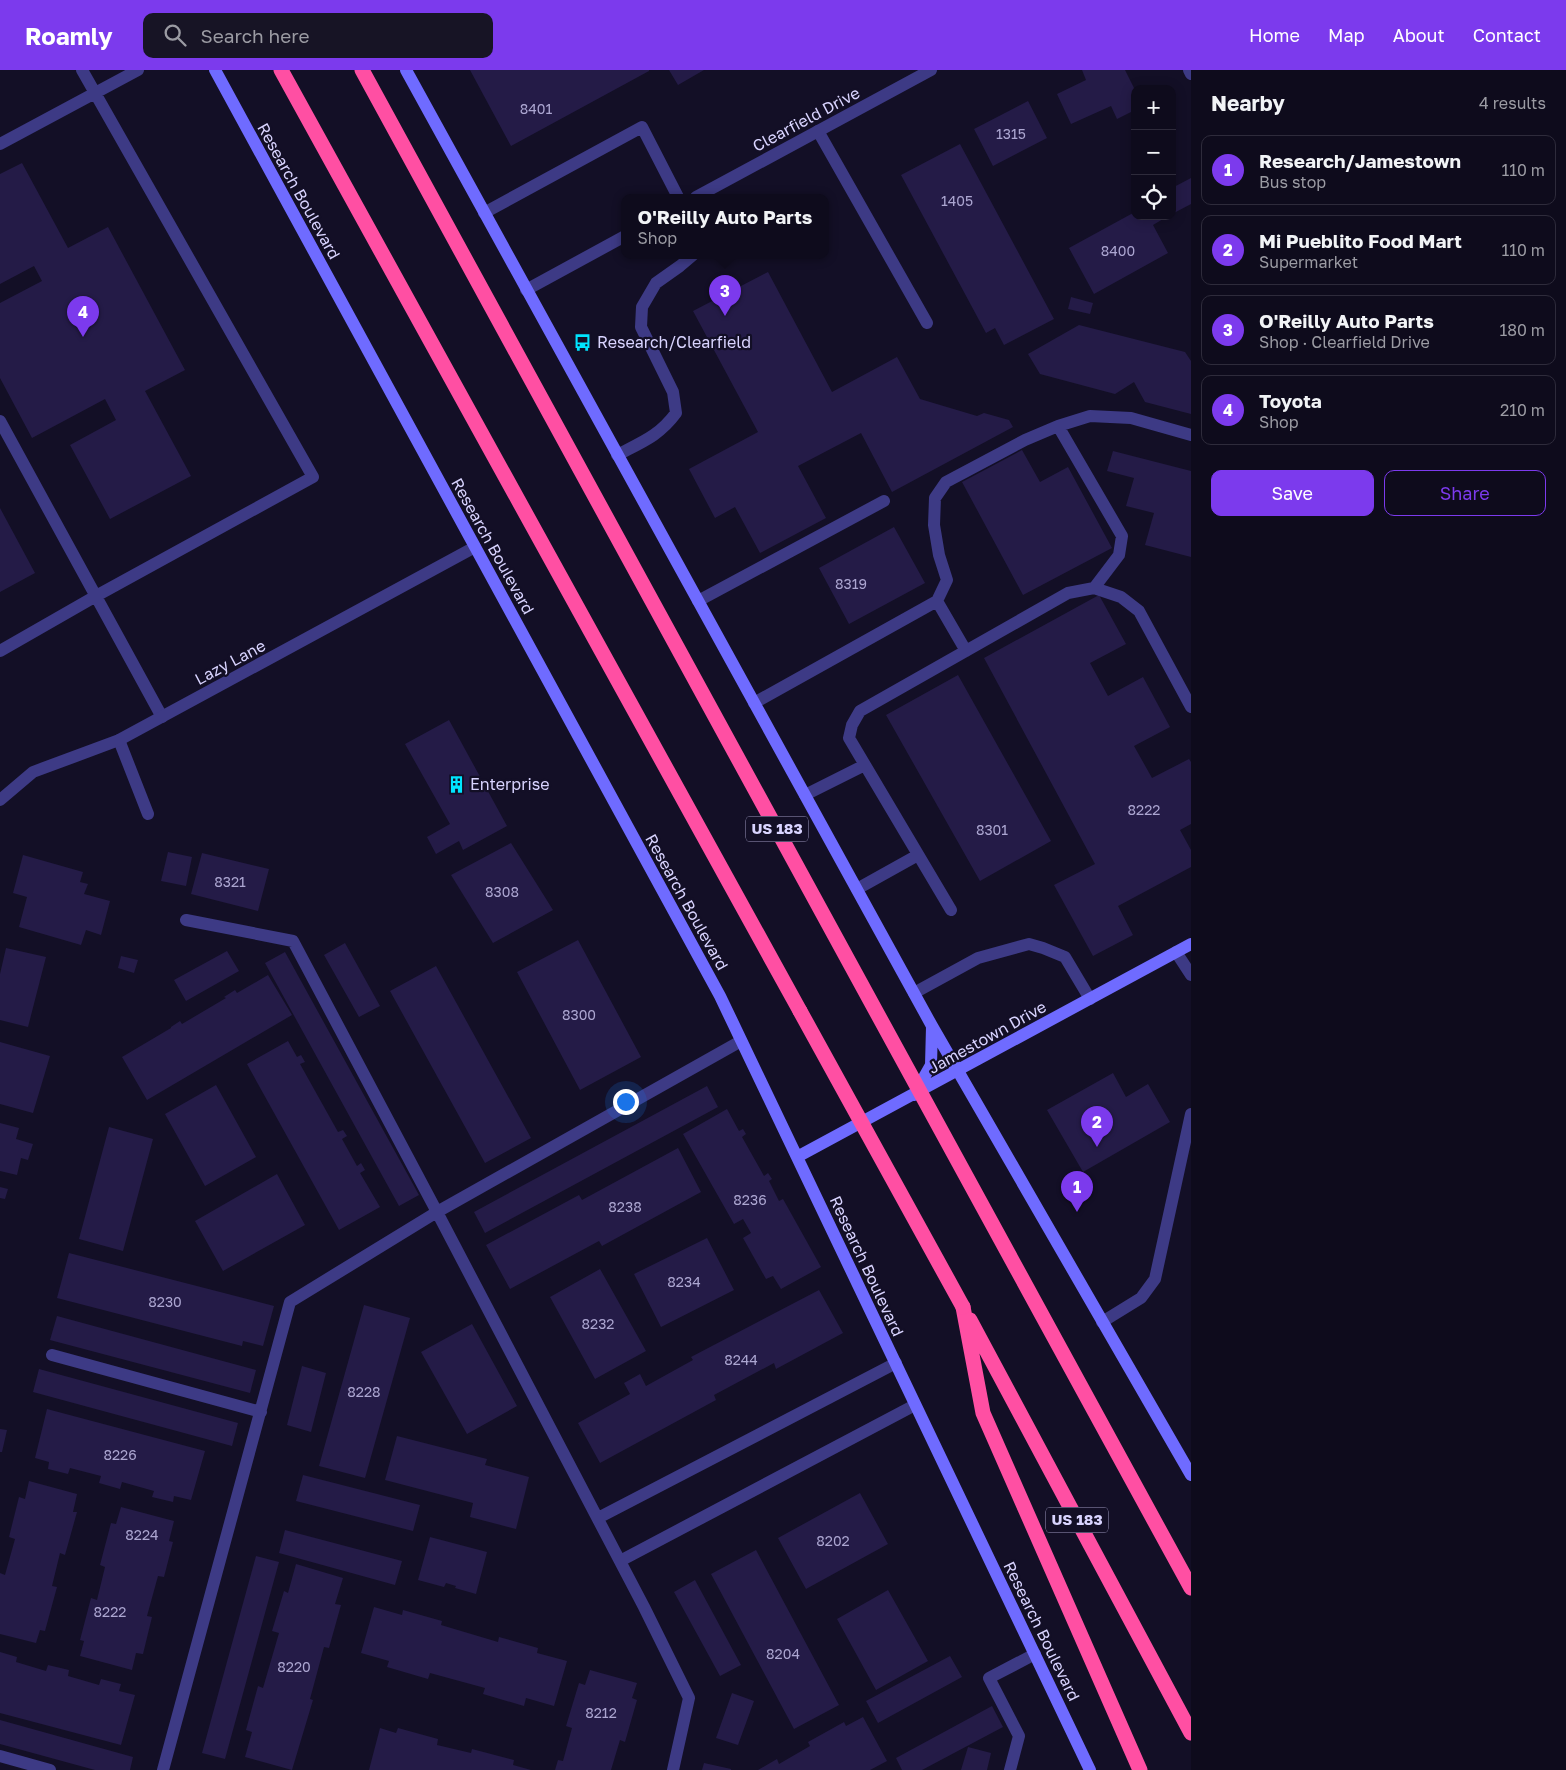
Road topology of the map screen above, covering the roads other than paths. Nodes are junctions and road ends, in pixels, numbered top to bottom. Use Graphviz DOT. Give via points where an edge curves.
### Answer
graph roads {
  1 [pos="82,70"];
  2 [pos="138,70"];
  3 [pos="215,70"];
  4 [pos="280,70"];
  5 [pos="362,70"];
  6 [pos="406,70"];
  7 [pos="930,70"];
  8 [pos="1189,70"];
  9 [pos="1191,74"];
  10 [pos="95,93"];
  11 [pos="818,131"];
  12 [pos="0,144"];
  13 [pos="676,194"];
  14 [pos="702,194"];
  15 [pos="484,213"];
  16 [pos="621,238"];
  17 [pos="688,259"];
  18 [pos="526,290"];
  19 [pos="927,323"];
  20 [pos="0,421"];
  21 [pos="1058,426"];
  22 [pos="1191,435"];
  23 [pos="617,455"];
  24 [pos="884,501"];
  25 [pos="475,547"];
  26 [pos="1094,588"];
  27 [pos="96,596"];
  28 [pos="698,601"];
  29 [pos="936,601"];
  30 [pos="0,651"];
  31 [pos="966,651"];
  32 [pos="754,703"];
  33 [pos="1191,707"];
  34 [pos="162,717"];
  35 [pos="119,740"];
  36 [pos="865,765"];
  37 [pos="805,795"];
  38 [pos="0,800"];
  39 [pos="148,814"];
  40 [pos="918,855"];
  41 [pos="857,889"];
  42 [pos="951,910"];
  43 [pos="186,920"];
  44 [pos="1191,944"];
  45 [pos="1176,952"];
  46 [pos="1191,975"];
  47 [pos="914,993"];
  48 [pos="1090,999"];
  49 [pos="932,1026"];
  50 [pos="742,1041"];
  51 [pos="957,1071"];
  52 [pos="914,1094"];
  53 [pos="1191,1114"];
  54 [pos="798,1157"];
  55 [pos="437,1212"];
  56 [pos="963,1308"];
  57 [pos="1102,1322"];
  58 [pos="52,1355"];
  59 [pos="896,1363"];
  60 [pos="915,1404"];
  61 [pos="261,1412"];
  62 [pos="1191,1475"];
  63 [pos="598,1518"];
  64 [pos="620,1561"];
  65 [pos="1191,1588"];
  66 [pos="1035,1654"];
  67 [pos="1191,1733"];
  68 [pos="0,1756"];
  69 [pos="50,1770"];
  70 [pos="163,1770"];
  71 [pos="673,1770"];
  72 [pos="1010,1770"];
  73 [pos="1090,1770"];
  74 [pos="1140,1770"];
  1 -- 10 [label="street"];
  2 -- 10 [label="street"];
  3 -- 25 [label="main road, Research Boulevard"];
  4 -- 56 [label="highway, US 183, bridge"];
  5 -- 65 [label="highway, US 183, bridge"];
  6 -- 15 [label="main road"];
  7 -- 11 [label="street, Clearfield Drive"];
  8 -- 9 [label="street"];
  10 -- 12 [label="street"];
  10 -- 27 [label="street" via="313,477"];
  11 -- 14 [label="street, Clearfield Drive"];
  11 -- 19 [label="street"];
  13 -- 15 [label="street" via="642,127"];
  15 -- 18 [label="main road"];
  16 -- 18 [label="street"];
  17 -- 23 [label="street" via="656,283 642,306 641,327 674,392 676,413 654,436"];
  18 -- 23 [label="main road"];
  20 -- 27 [label="street"];
  21 -- 22 [label="street" via="1090,416 1131,418"];
  21 -- 26 [label="street" via="1122,536 1119,555"];
  21 -- 29 [label="street" via="946,482 935,498 934,525 947,580"];
  23 -- 28 [label="main road"];
  24 -- 28 [label="street"];
  25 -- 34 [label="street, Lazy Lane"];
  25 -- 50 [label="main road, Research Boulevard"];
  26 -- 31 [label="street" via="1068,593"];
  26 -- 33 [label="street" via="1121,597 1139,611"];
  27 -- 30 [label="street"];
  27 -- 34 [label="street"];
  28 -- 32 [label="main road"];
  29 -- 31 [label="street"];
  29 -- 32 [label="street"];
  31 -- 36 [label="street" via="860,711 849,738"];
  32 -- 37 [label="main road"];
  34 -- 35 [label="street, Lazy Lane"];
  35 -- 38 [label="street, Lazy Lane" via="32,772"];
  35 -- 39 [label="street"];
  36 -- 37 [label="street"];
  36 -- 40 [label="street"];
  37 -- 41 [label="main road"];
  40 -- 41 [label="street"];
  40 -- 42 [label="street"];
  41 -- 47 [label="main road"];
  43 -- 55 [label="street" via="293,941"];
  44 -- 45 [label="main road, Jamestown Drive"];
  45 -- 46 [label="street"];
  45 -- 48 [label="main road, Jamestown Drive"];
  47 -- 48 [label="street" via="978,958 1028,944 1065,957"];
  47 -- 49 [label="main road"];
  48 -- 51 [label="main road, Jamestown Drive"];
  49 -- 51 [label="main road"];
  49 -- 52 [label="main road" via="931,1065"];
  50 -- 54 [label="main road, Research Boulevard"];
  50 -- 55 [label="street"];
  51 -- 52 [label="main road, Jamestown Drive"];
  51 -- 57 [label="main road"];
  52 -- 54 [label="main road, Jamestown Drive"];
  53 -- 57 [label="street" via="1155,1279 1141,1298"];
  54 -- 59 [label="main road, Research Boulevard"];
  55 -- 61 [label="street" via="290,1302"];
  55 -- 63 [label="street"];
  56 -- 67 [label="highway, US 183"];
  56 -- 74 [label="highway" via="983,1413"];
  57 -- 62 [label="main road"];
  58 -- 61 [label="street"];
  59 -- 60 [label="main road, Research Boulevard"];
  59 -- 63 [label="street"];
  60 -- 64 [label="street"];
  60 -- 66 [label="main road, Research Boulevard"];
  61 -- 70 [label="street"];
  63 -- 64 [label="street"];
  64 -- 71 [label="street" via="689,1698"];
  66 -- 72 [label="street" via="989,1678 1019,1736"];
  66 -- 73 [label="main road, Research Boulevard"];
  68 -- 69 [label="street"];
}
